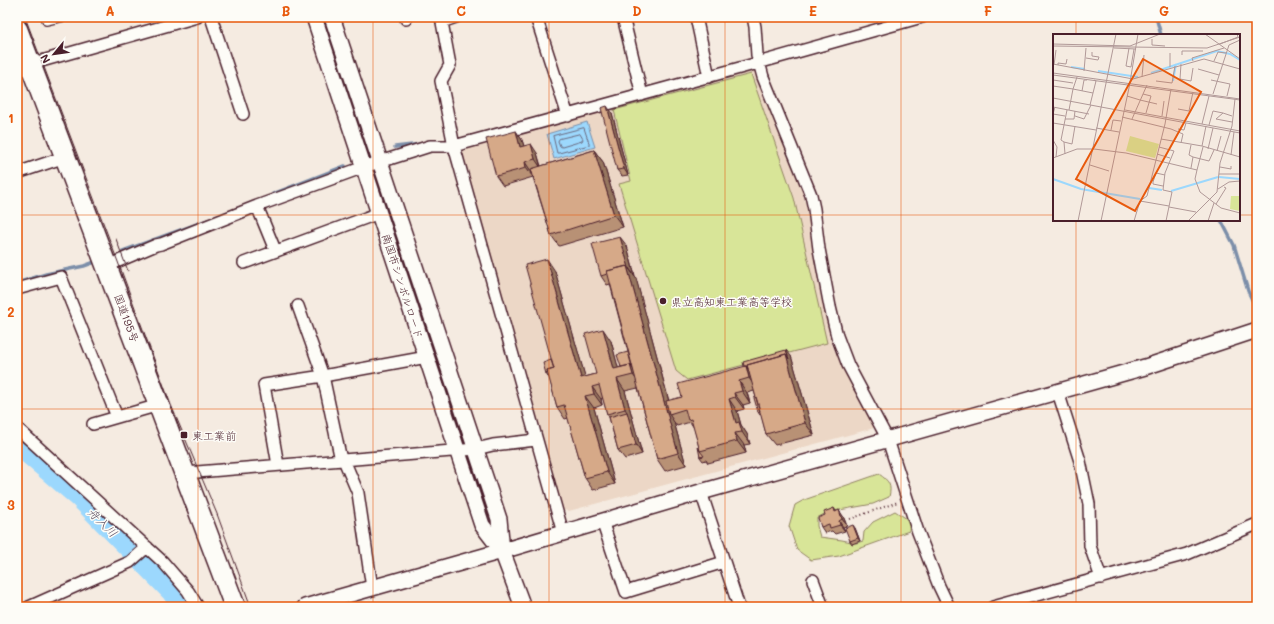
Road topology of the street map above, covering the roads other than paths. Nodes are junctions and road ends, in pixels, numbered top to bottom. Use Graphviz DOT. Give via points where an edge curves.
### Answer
graph roads {
  1 [pos="44,17"];
  2 [pos="68,17"];
  3 [pos="196,17"];
  4 [pos="211,17"];
  5 [pos="314,17"];
  6 [pos="332,17"];
  7 [pos="456,17"];
  8 [pos="536,17"];
  9 [pos="623,17"];
  10 [pos="696,17"];
  11 [pos="753,17"];
  12 [pos="922,17"];
  13 [pos="441,19"];
  14 [pos="17,29"];
  15 [pos="758,63"];
  16 [pos="31,64"];
  17 [pos="709,77"];
  18 [pos="642,95"];
  19 [pos="243,114"];
  20 [pos="568,116"];
  21 [pos="454,146"];
  22 [pos="65,158"];
  23 [pos="380,162"];
  24 [pos="364,167"];
  25 [pos="17,173"];
  26 [pos="257,206"];
  27 [pos="379,213"];
  28 [pos="275,250"];
  29 [pos="244,263"];
  30 [pos="107,266"];
  31 [pos="17,289"];
  32 [pos="298,306"];
  33 [pos="1257,330"];
  34 [pos="427,357"];
  35 [pos="323,376"];
  36 [pos="1058,392"];
  37 [pos="159,405"];
  38 [pos="117,417"];
  39 [pos="93,424"];
  40 [pos="17,428"];
  41 [pos="536,440"];
  42 [pos="888,440"];
  43 [pos="476,449"];
  44 [pos="458,450"];
  45 [pos="342,460"];
  46 [pos="278,465"];
  47 [pos="185,473"];
  48 [pos="701,492"];
  49 [pos="602,521"];
  50 [pos="1257,524"];
  51 [pos="563,533"];
  52 [pos="147,547"];
  53 [pos="502,551"];
  54 [pos="724,562"];
  55 [pos="1101,578"];
  56 [pos="813,580"];
  57 [pos="372,588"];
  58 [pos="28,607"];
  59 [pos="198,607"];
  60 [pos="236,607"];
  61 [pos="304,607"];
  62 [pos="523,607"];
  63 [pos="739,607"];
  64 [pos="823,607"];
  65 [pos="949,607"];
  66 [pos="993,607"];
  1 -- 2 [label="lane" via="46,22"];
  3 -- 16 [label="street"];
  4 -- 19 [label="street"];
  5 -- 24 [label="street, 南国市シンボルロード"];
  6 -- 23 [label="street, 南国市シンボルロード"];
  7 -- 13 [label="street"];
  8 -- 20 [label="street"];
  9 -- 18 [label="street"];
  10 -- 17 [label="street"];
  11 -- 15 [label="street"];
  12 -- 15 [label="street"];
  13 -- 21 [label="street" via="450,65 441,81"];
  14 -- 16 [label="highway, 国道195号"];
  15 -- 17 [label="street"];
  15 -- 42 [label="street" via="811,195 820,257 837,336 848,365"];
  16 -- 22 [label="highway, 国道195号"];
  17 -- 18 [label="street"];
  18 -- 20 [label="street"];
  20 -- 21 [label="street"];
  21 -- 23 [label="street" via="430,146"];
  21 -- 41 [label="street"];
  22 -- 25 [label="street"];
  22 -- 30 [label="highway, 国道195号"];
  23 -- 24 [label="street"];
  23 -- 43 [label="street, 南国市シンボルロード"];
  24 -- 26 [label="street"];
  24 -- 27 [label="street, 南国市シンボルロード"];
  26 -- 28 [label="street"];
  26 -- 30 [label="street"];
  27 -- 28 [label="street"];
  27 -- 34 [label="street, 南国市シンボルロード"];
  28 -- 29 [label="street"];
  30 -- 37 [label="highway, 国道195号"];
  31 -- 38 [label="street" via="62,276"];
  32 -- 35 [label="street"];
  33 -- 36 [label="street" via="1145,367"];
  34 -- 35 [label="street"];
  34 -- 44 [label="street, 南国市シンボルロード"];
  35 -- 45 [label="street"];
  35 -- 46 [label="street" via="264,386"];
  36 -- 42 [label="street"];
  36 -- 55 [label="street" via="1080,461 1088,504 1090,546"];
  37 -- 38 [label="street"];
  37 -- 47 [label="highway, 国道195号"];
  38 -- 39 [label="street"];
  40 -- 52 [label="street"];
  41 -- 43 [label="street"];
  41 -- 51 [label="street"];
  42 -- 48 [label="street"];
  42 -- 65 [label="street" via="918,532"];
  43 -- 44 [label="street"];
  43 -- 53 [label="street, 南国市シンボルロード" via="499,519"];
  44 -- 45 [label="street"];
  44 -- 53 [label="street, 南国市シンボルロード" via="482,525"];
  45 -- 46 [label="street"];
  45 -- 57 [label="street" via="358,493"];
  46 -- 47 [label="street"];
  47 -- 60 [label="highway, 国道195号"];
  48 -- 49 [label="street"];
  48 -- 54 [label="street"];
  49 -- 51 [label="street"];
  49 -- 54 [label="street" via="626,592"];
  50 -- 55 [label="street" via="1187,554"];
  51 -- 53 [label="street"];
  52 -- 58 [label="street" via="130,562"];
  52 -- 59 [label="street" via="188,591"];
  53 -- 57 [label="street"];
  53 -- 62 [label="street"];
  54 -- 63 [label="street"];
  55 -- 66 [label="street"];
  56 -- 64 [label="street"];
  57 -- 61 [label="street"];
}
